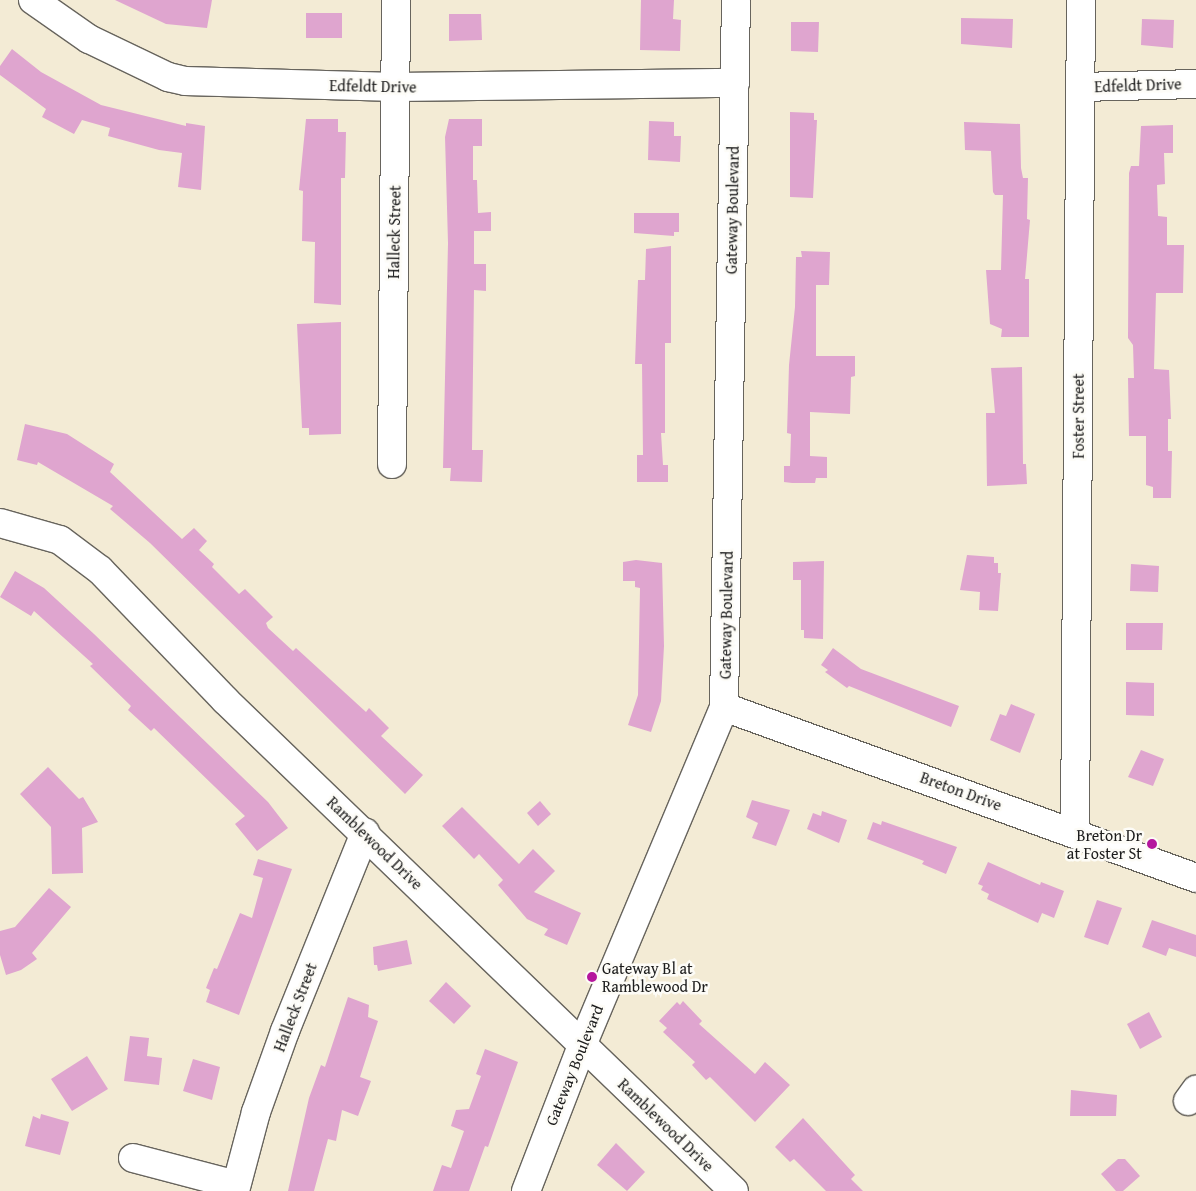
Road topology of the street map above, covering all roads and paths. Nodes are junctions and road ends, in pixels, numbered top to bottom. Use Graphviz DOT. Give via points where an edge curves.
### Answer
graph roads {
  1 [pos="33,0"];
  2 [pos="396,0"];
  3 [pos="736,0"];
  4 [pos="1081,0"];
  5 [pos="735,83"];
  6 [pos="1196,84"];
  7 [pos="396,87"];
  8 [pos="1081,87"];
  9 [pos="392,464"];
  10 [pos="0,523"];
  11 [pos="724,707"];
  12 [pos="1075,832"];
  13 [pos="365,834"];
  14 [pos="1196,878"];
  15 [pos="583,1043"];
  16 [pos="133,1158"];
  17 [pos="235,1188"];
  18 [pos="526,1191"];
  19 [pos="734,1191"];
  1 -- 7 [label="street, Edfeldt Drive" via="88,39 168,77 185,81"];
  2 -- 7 [label="street, Halleck Street"];
  3 -- 5 [label="street, Gateway Boulevard"];
  4 -- 8 [label="street, Foster Street"];
  5 -- 7 [label="street, Edfeldt Drive"];
  5 -- 11 [label="street, Gateway Boulevard"];
  6 -- 8 [label="street, Edfeldt Drive"];
  7 -- 9 [label="street, Halleck Street"];
  8 -- 12 [label="street, Foster Street"];
  10 -- 13 [label="street, Ramblewood Drive" via="60,540 100,570 226,700"];
  11 -- 12 [label="street, Breton Drive"];
  11 -- 15 [label="street, Gateway Boulevard"];
  12 -- 14 [label="street, Breton Drive"];
  13 -- 15 [label="street, Ramblewood Drive"];
  13 -- 17 [label="street, Halleck Street" via="285,1031 256,1112"];
  15 -- 18 [label="street, Gateway Boulevard"];
  15 -- 19 [label="street, Ramblewood Drive"];
  16 -- 17 [label="street, Halleck Street"];
}
